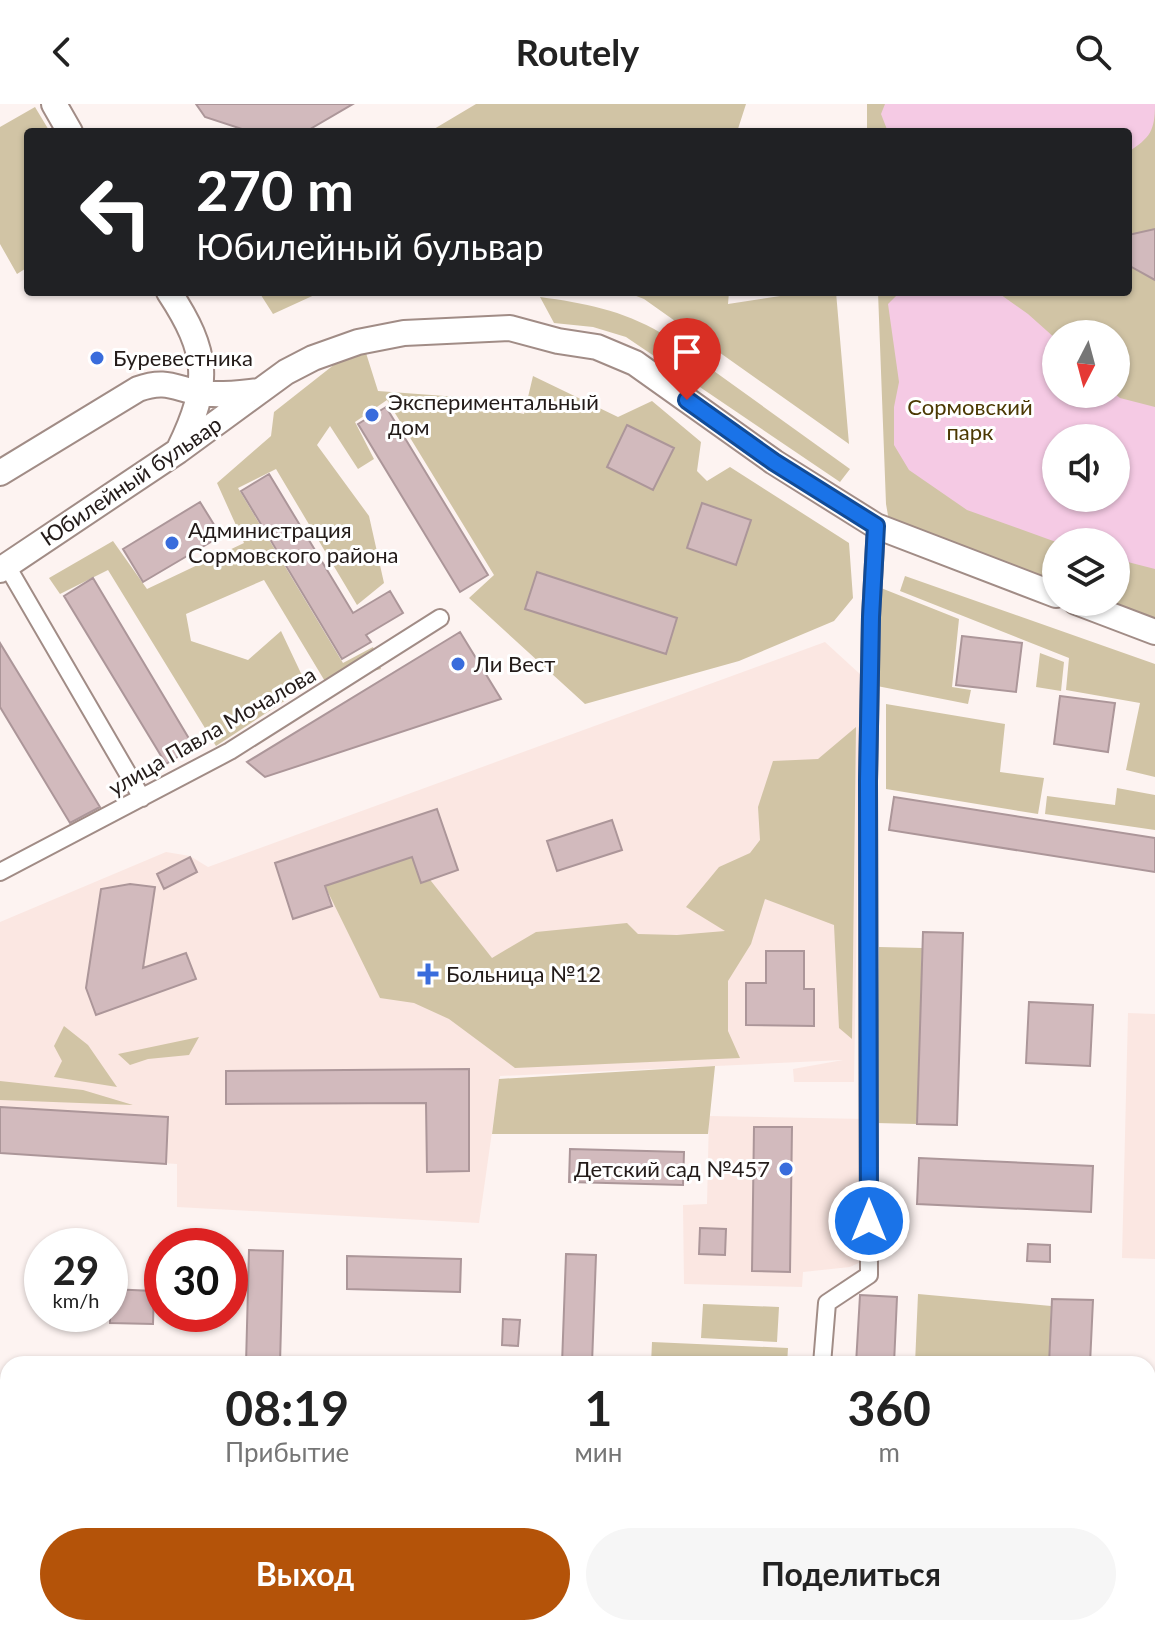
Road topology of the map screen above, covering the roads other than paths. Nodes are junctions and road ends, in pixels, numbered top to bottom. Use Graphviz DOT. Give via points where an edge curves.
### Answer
graph roads {
  1 [pos="54,104"];
  2 [pos="68,128"];
  3 [pos="172,296"];
  4 [pos="260,391"];
  5 [pos="199,393"];
  6 [pos="178,451"];
  7 [pos="0,473"];
  8 [pos="876,526"];
  9 [pos="10,567"];
  10 [pos="1042,590"];
  11 [pos="1113,616"];
  12 [pos="440,618"];
  13 [pos="1155,632"];
  14 [pos="142,798"];
  15 [pos="0,872"];
  16 [pos="823,1356"];
  1 -- 2 [label="street"];
  3 -- 5 [label="street" via="199,345"];
  4 -- 5 [label="street, Юбилейный бульвар"];
  4 -- 6 [label="street, Юбилейный бульвар"];
  4 -- 8 [label="street, Юбилейный бульвар" via="313,358 404,333 510,328 597,347 635,363 774,462"];
  5 -- 6 [label="street"];
  5 -- 7 [label="street, Юбилейный бульвар" via="154,383 138,389"];
  6 -- 9 [label="street, Юбилейный бульвар"];
  8 -- 10 [label="street, Юбилейный бульвар"];
  8 -- 16 [label="street" via="868,781 869,1275 827,1303"];
  9 -- 14 [label="street"];
  11 -- 13 [label="street"];
  12 -- 14 [label="street, улица Павла Мочалова" via="230,751"];
  14 -- 15 [label="street, улица Павла Мочалова"];
}
